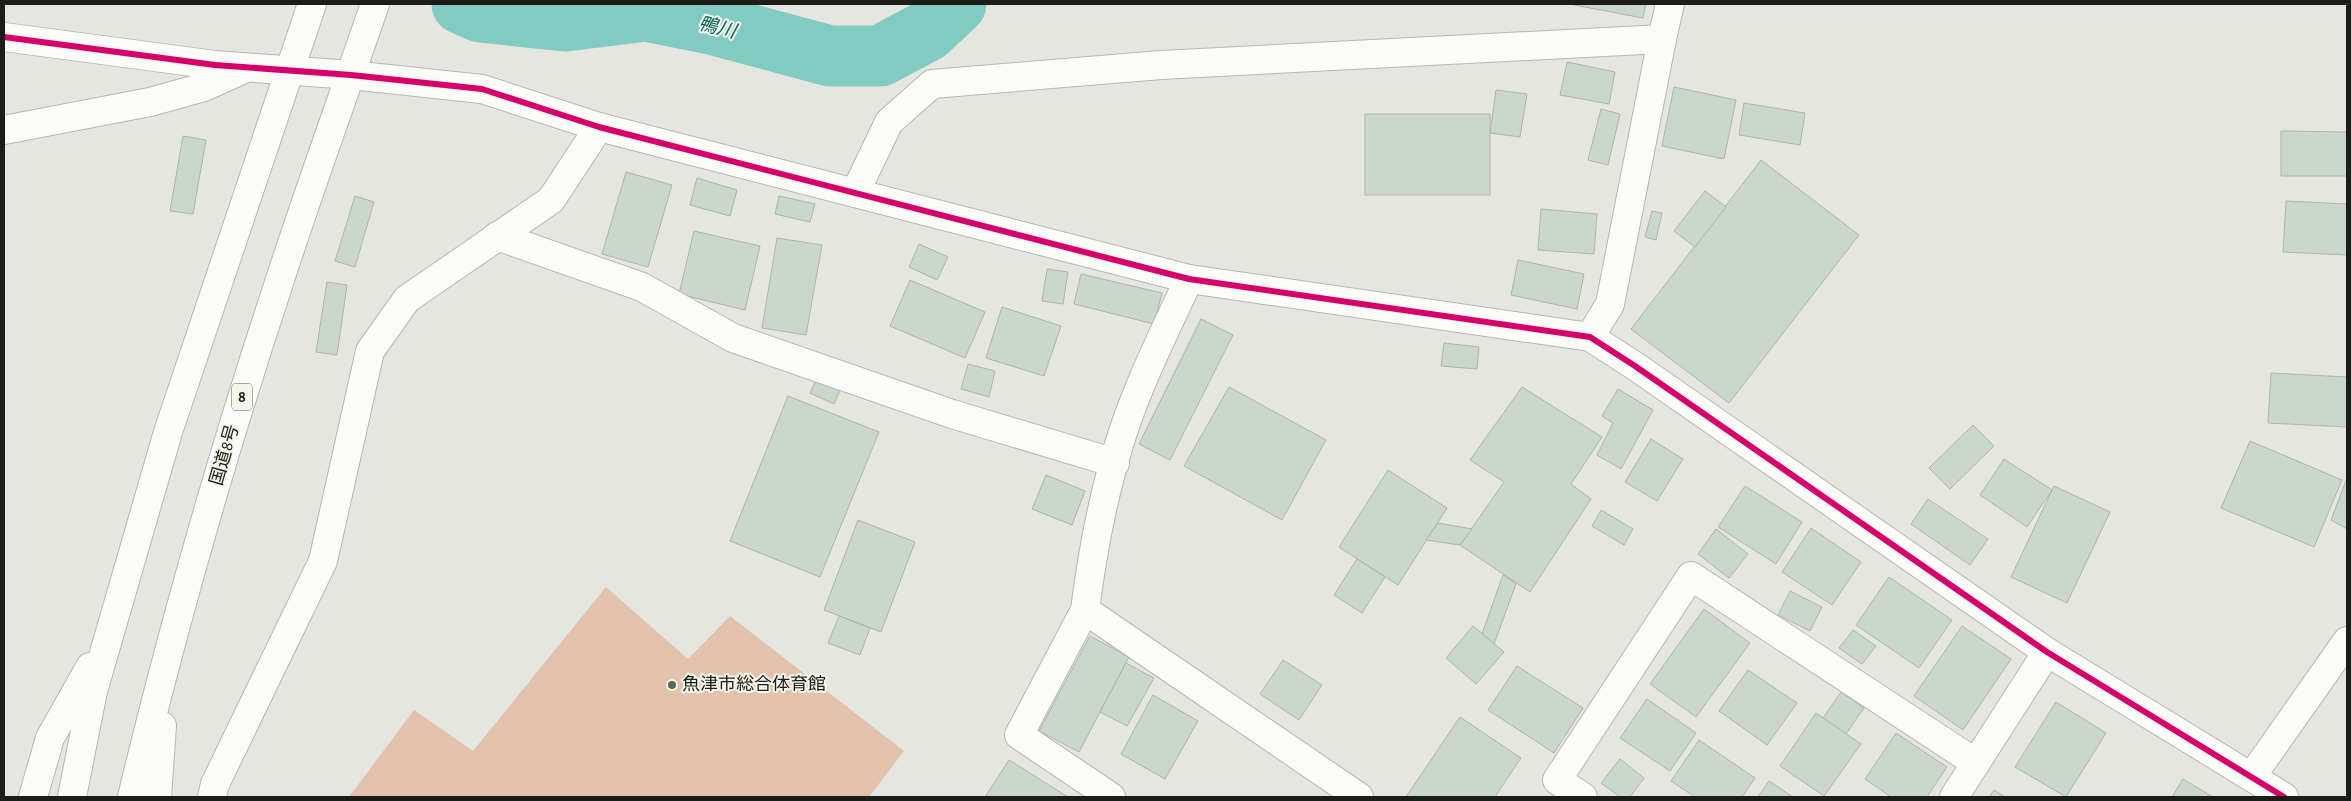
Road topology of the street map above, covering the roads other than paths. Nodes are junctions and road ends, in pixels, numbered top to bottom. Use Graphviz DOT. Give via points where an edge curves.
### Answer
graph roads {
  1 [pos="312,4"];
  2 [pos="376,4"];
  3 [pos="1670,4"];
  4 [pos="4,37"];
  5 [pos="1662,39"];
  6 [pos="247,67"];
  7 [pos="290,70"];
  8 [pos="350,75"];
  9 [pos="599,127"];
  10 [pos="4,130"];
  11 [pos="855,192"];
  12 [pos="497,236"];
  13 [pos="1188,279"];
  14 [pos="1590,336"];
  15 [pos="1115,463"];
  16 [pos="1084,610"];
  17 [pos="111,629"];
  18 [pos="2347,641"];
  19 [pos="2047,652"];
  20 [pos="167,657"];
  21 [pos="1976,763"];
  22 [pos="2252,776"];
  23 [pos="33,797"];
  24 [pos="72,797"];
  25 [pos="132,797"];
  26 [pos="157,797"];
  27 [pos="212,797"];
  28 [pos="1111,797"];
  29 [pos="1359,797"];
  30 [pos="1583,797"];
  31 [pos="1954,797"];
  32 [pos="2284,797"];
  1 -- 7 [label="main road"];
  2 -- 8 [label="main road, 国道8号 / 8"];
  3 -- 5 [label="main road"];
  4 -- 6 [label="main road"];
  5 -- 11 [label="main road" via="1161,65 932,84 889,122"];
  5 -- 14 [label="main road" via="1610,304"];
  6 -- 7 [label="main road"];
  6 -- 10 [label="main road" via="204,87 150,102"];
  7 -- 8 [label="main road"];
  7 -- 17 [label="main road" via="171,423"];
  8 -- 9 [label="main road" via="482,89"];
  8 -- 20 [label="main road, 国道8号 / 8" via="228,441"];
  9 -- 11 [label="main road"];
  9 -- 12 [label="main road" via="551,200"];
  11 -- 13 [label="main road"];
  12 -- 15 [label="main road" via="642,287 733,338 952,414"];
  12 -- 27 [label="main road" via="407,299 370,351 323,561 215,784"];
  13 -- 14 [label="main road"];
  13 -- 15 [label="main road" via="1138,391"];
  14 -- 19 [label="main road"];
  15 -- 16 [label="main road" via="1091,562"];
  16 -- 28 [label="main road" via="1019,735"];
  16 -- 29 [label="main road"];
  17 -- 23 [label="main road" via="50,738"];
  17 -- 24 [label="main road" via="93,692"];
  18 -- 22 [label="main road"];
  19 -- 21 [label="main road"];
  19 -- 22 [label="main road"];
  20 -- 25 [label="main road, 国道8号 / 8"];
  20 -- 26 [label="main road"];
  21 -- 30 [label="main road" via="1691,576 1557,780"];
  21 -- 31 [label="main road"];
  22 -- 32 [label="main road"];
}
